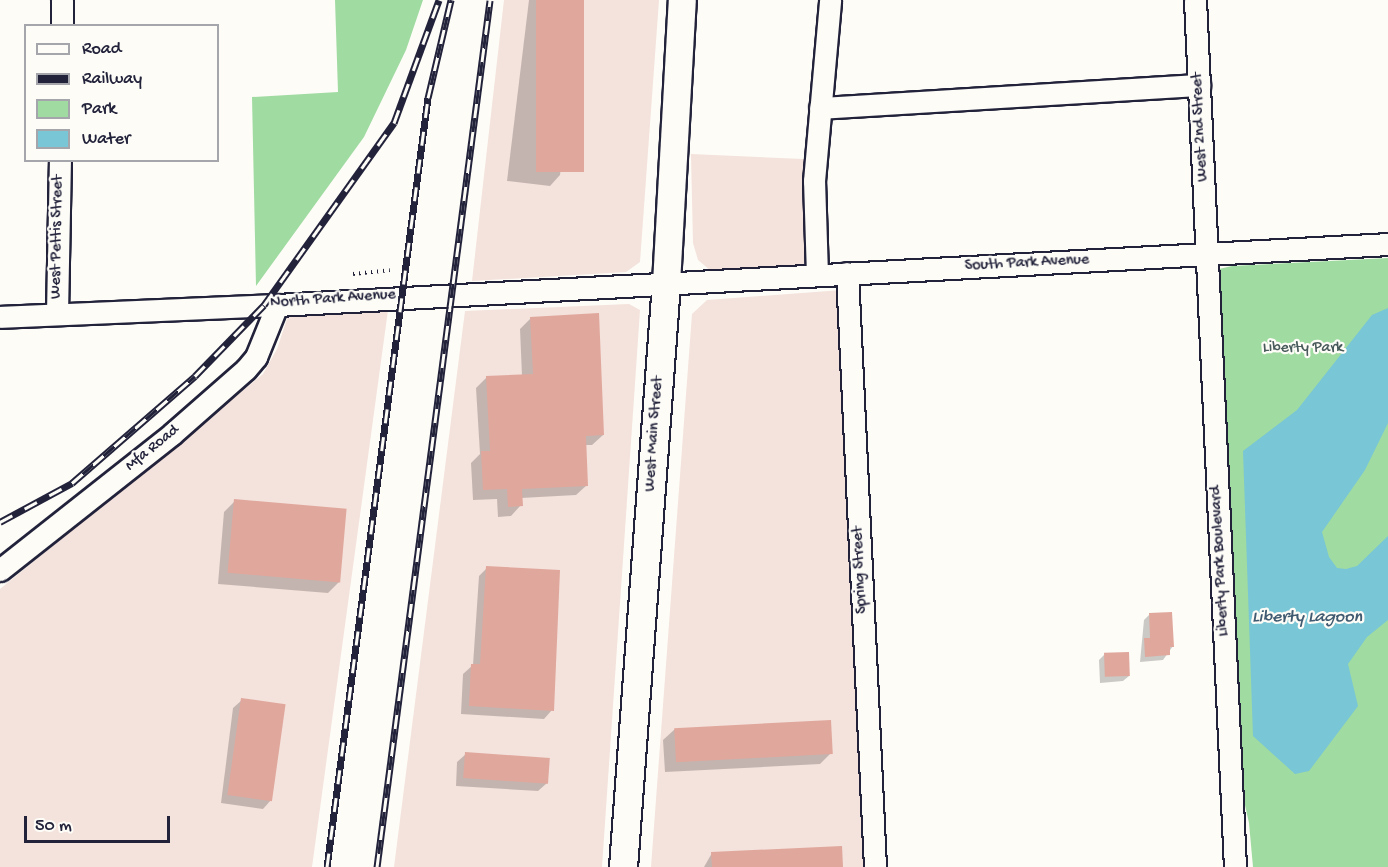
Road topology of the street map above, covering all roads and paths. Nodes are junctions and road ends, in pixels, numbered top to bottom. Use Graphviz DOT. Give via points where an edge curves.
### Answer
graph roads {
  1 [pos="62,0"];
  2 [pos="682,0"];
  3 [pos="830,0"];
  4 [pos="1195,0"];
  5 [pos="62,24"];
  6 [pos="1199,85"];
  7 [pos="820,108"];
  8 [pos="60,162"];
  9 [pos="1388,244"];
  10 [pos="1208,254"];
  11 [pos="390,270"];
  12 [pos="848,273"];
  13 [pos="353,274"];
  14 [pos="818,275"];
  15 [pos="666,283"];
  16 [pos="277,305"];
  17 [pos="57,314"];
  18 [pos="0,316"];
  19 [pos="0,570"];
  20 [pos="623,867"];
  21 [pos="874,867"];
  22 [pos="1235,867"];
  1 -- 5 [label="street"];
  2 -- 15 [label="main road, West Main Street"];
  3 -- 7 [label="street"];
  4 -- 6 [label="street, West 2nd Street"];
  6 -- 7 [label="street"];
  6 -- 10 [label="street, West 2nd Street"];
  7 -- 14 [label="street" via="814,181"];
  8 -- 17 [label="street, West Pettis Street"];
  9 -- 10 [label="street, South Park Avenue"];
  10 -- 12 [label="street, South Park Avenue"];
  10 -- 22 [label="street, Liberty Park Boulevard"];
  11 -- 13 [label="path"];
  12 -- 14 [label="street, South Park Avenue"];
  12 -- 21 [label="street, Spring Street"];
  14 -- 15 [label="street, South Park Avenue"];
  15 -- 16 [label="street, North Park Avenue"];
  15 -- 20 [label="main road, West Main Street"];
  16 -- 17 [label="street, North Park Avenue"];
  16 -- 19 [label="street, Mfa Road" via="256,357 246,369"];
  17 -- 18 [label="street, North Park Avenue"];
}
